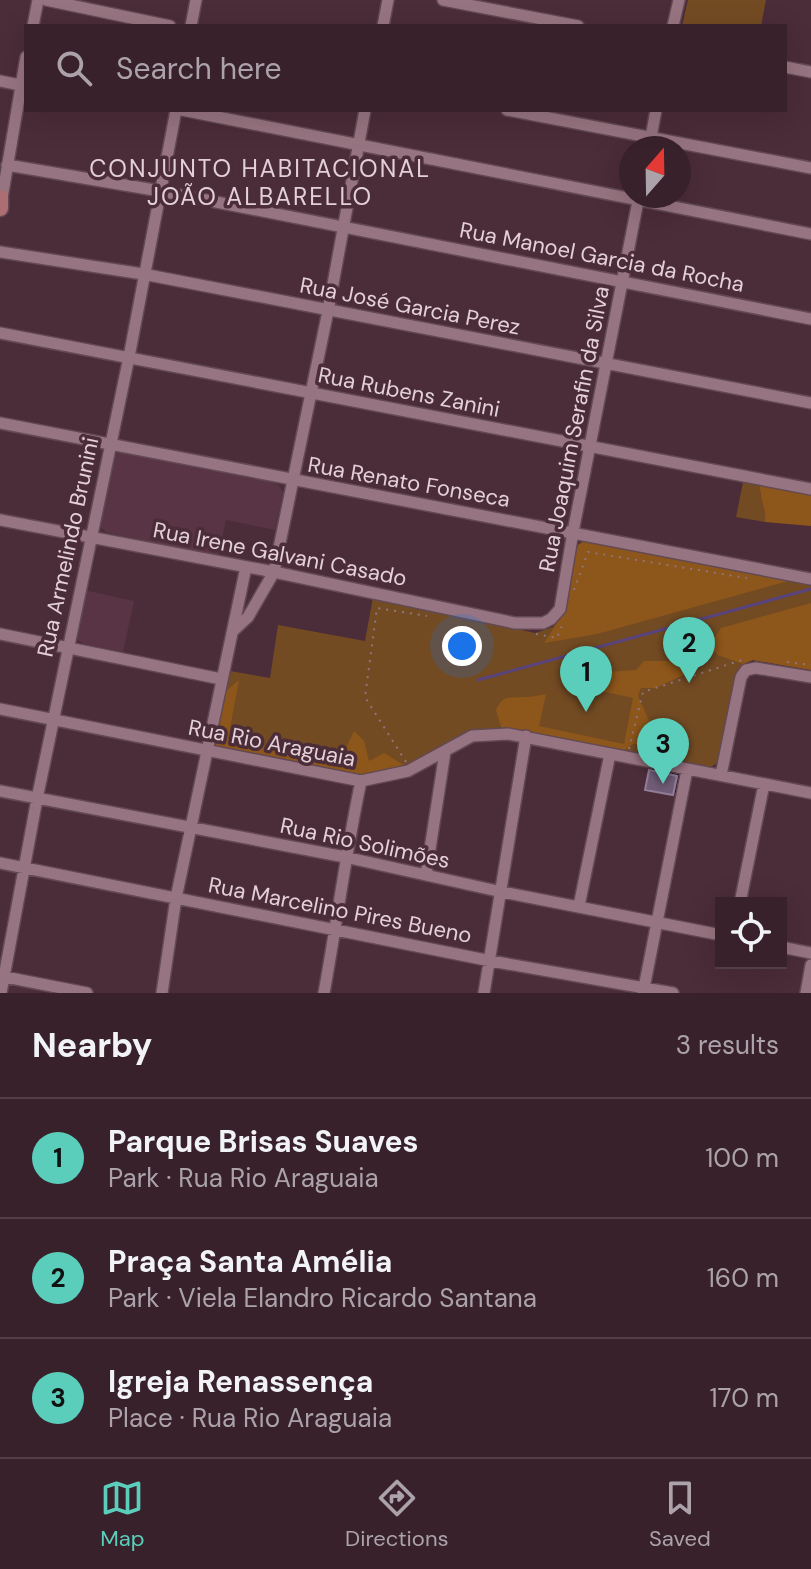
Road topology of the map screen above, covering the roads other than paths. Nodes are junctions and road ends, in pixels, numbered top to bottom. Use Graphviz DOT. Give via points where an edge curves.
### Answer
graph roads {
  1 [pos="38,0"];
  2 [pos="46,0"];
  3 [pos="121,0"];
  4 [pos="196,0"];
  5 [pos="388,0"];
  6 [pos="443,0"];
  7 [pos="679,0"];
  8 [pos="118,15"];
  9 [pos="33,24"];
  10 [pos="161,24"];
  11 [pos="191,24"];
  12 [pos="383,24"];
  13 [pos="568,24"];
  14 [pos="673,24"];
  15 [pos="787,67"];
  16 [pos="811,72"];
  17 [pos="0,81"];
  18 [pos="22,83"];
  19 [pos="179,112"];
  20 [pos="189,112"];
  21 [pos="365,112"];
  22 [pos="516,112"];
  23 [pos="656,112"];
  24 [pos="620,136"];
  25 [pos="651,136"];
  26 [pos="357,144"];
  27 [pos="691,149"];
  28 [pos="7,165"];
  29 [pos="811,168"];
  30 [pos="160,191"];
  31 [pos="619,194"];
  32 [pos="1,201"];
  33 [pos="637,208"];
  34 [pos="687,208"];
  35 [pos="343,227"];
  36 [pos="811,234"];
  37 [pos="0,252"];
  38 [pos="143,274"];
  39 [pos="623,281"];
  40 [pos="328,311"];
  41 [pos="811,319"];
  42 [pos="0,333"];
  43 [pos="129,357"];
  44 [pos="607,365"];
  45 [pos="310,393"];
  46 [pos="811,403"];
  47 [pos="0,423"];
  48 [pos="109,445"];
  49 [pos="590,446"];
  50 [pos="291,481"];
  51 [pos="811,489"];
  52 [pos="0,520"];
  53 [pos="573,532"];
  54 [pos="90,536"];
  55 [pos="246,567"];
  56 [pos="274,572"];
  57 [pos="811,579"];
  58 [pos="557,621"];
  59 [pos="234,630"];
  60 [pos="0,634"];
  61 [pos="68,646"];
  62 [pos="811,677"];
  63 [pos="221,679"];
  64 [pos="0,709"];
  65 [pos="54,720"];
  66 [pos="526,736"];
  67 [pos="206,751"];
  68 [pos="445,752"];
  69 [pos="610,754"];
  70 [pos="687,770"];
  71 [pos="721,775"];
  72 [pos="361,781"];
  73 [pos="764,784"];
  74 [pos="0,791"];
  75 [pos="811,793"];
  76 [pos="37,799"];
  77 [pos="190,829"];
  78 [pos="345,857"];
  79 [pos="0,863"];
  80 [pos="25,867"];
  81 [pos="426,875"];
  82 [pos="502,892"];
  83 [pos="741,897"];
  84 [pos="176,898"];
  85 [pos="579,906"];
  86 [pos="657,922"];
  87 [pos="336,929"];
  88 [pos="715,934"];
  89 [pos="787,948"];
  90 [pos="811,953"];
  91 [pos="491,961"];
  92 [pos="811,965"];
  93 [pos="2,976"];
  94 [pos="643,990"];
  95 [pos="1,993"];
  96 [pos="87,993"];
  97 [pos="162,993"];
  98 [pos="324,993"];
  99 [pos="484,993"];
  100 [pos="673,993"];
  101 [pos="806,993"];
  1 -- 9 [label="street"];
  2 -- 8 [label="street"];
  3 -- 8 [label="street"];
  4 -- 11 [label="street"];
  5 -- 12 [label="street"];
  6 -- 13 [label="street"];
  7 -- 14 [label="street"];
  8 -- 10 [label="street"];
  15 -- 16 [label="street"];
  17 -- 18 [label="street"];
  18 -- 28 [label="street"];
  19 -- 30 [label="street, Rua Armelindo Brunini"];
  20 -- 26 [label="street"];
  21 -- 26 [label="street"];
  22 -- 24 [label="street"];
  23 -- 25 [label="street"];
  26 -- 31 [label="street"];
  26 -- 35 [label="street"];
  27 -- 29 [label="street"];
  28 -- 30 [label="street, Rua Manoel Garcia da Rocha"];
  28 -- 32 [label="street"];
  30 -- 35 [label="street, Rua Manoel Garcia da Rocha"];
  30 -- 38 [label="street, Rua Armelindo Brunini"];
  33 -- 39 [label="street, Rua Joaquim Serafin da Silva"];
  34 -- 36 [label="street"];
  35 -- 39 [label="street, Rua Manoel Garcia da Rocha"];
  35 -- 40 [label="street"];
  37 -- 38 [label="street, Rua José Garcia Perez"];
  38 -- 40 [label="street, Rua José Garcia Perez"];
  38 -- 43 [label="street, Rua Armelindo Brunini"];
  39 -- 41 [label="street, Rua Manoel Garcia da Rocha"];
  39 -- 44 [label="street, Rua Joaquim Serafin da Silva"];
  40 -- 44 [label="street, Rua José Garcia Perez"];
  40 -- 45 [label="street"];
  42 -- 43 [label="street, Rua Rubens Zanini"];
  43 -- 45 [label="street, Rua Rubens Zanini"];
  43 -- 48 [label="street, Rua Armelindo Brunini"];
  44 -- 46 [label="street, Rua José Garcia Perez"];
  44 -- 49 [label="street, Rua Joaquim Serafin da Silva"];
  45 -- 49 [label="street, Rua Rubens Zanini"];
  45 -- 50 [label="street"];
  47 -- 48 [label="street, Rua Renato Fonseca"];
  48 -- 50 [label="street, Rua Renato Fonseca"];
  48 -- 54 [label="street, Rua Armelindo Brunini"];
  49 -- 51 [label="street, Rua Rubens Zanini"];
  49 -- 53 [label="street, Rua Joaquim Serafin da Silva"];
  50 -- 53 [label="street, Rua Renato Fonseca"];
  50 -- 56 [label="street"];
  52 -- 54 [label="street, Rua Irene Galvani Casado"];
  53 -- 57 [label="street, Rua Renato Fonseca"];
  53 -- 58 [label="street, Rua Joaquim Serafin da Silva"];
  54 -- 55 [label="street, Rua Irene Galvani Casado"];
  54 -- 61 [label="street, Rua Armelindo Brunini"];
  55 -- 56 [label="street, Rua Irene Galvani Casado"];
  55 -- 59 [label="street"];
  56 -- 58 [label="street, Rua Irene Galvani Casado" via="515,623"];
  56 -- 59 [label="street" via="248,617"];
  59 -- 63 [label="street"];
  60 -- 61 [label="street"];
  61 -- 63 [label="street"];
  61 -- 65 [label="street, Rua Armelindo Brunini"];
  62 -- 71 [label="street" via="746,664"];
  63 -- 67 [label="street"];
  64 -- 65 [label="street, Rua Rio Araguaia"];
  65 -- 67 [label="street, Rua Rio Araguaia"];
  65 -- 76 [label="street, Rua Armelindo Brunini"];
  66 -- 68 [label="street, Rua Rio Araguaia" via="484,733"];
  66 -- 69 [label="street, Rua Rio Araguaia"];
  66 -- 82 [label="street"];
  67 -- 72 [label="street, Rua Rio Araguaia"];
  67 -- 77 [label="street"];
  68 -- 72 [label="street, Rua Rio Araguaia" via="408,771"];
  68 -- 81 [label="street"];
  69 -- 70 [label="street, Rua Rio Araguaia"];
  69 -- 85 [label="street"];
  70 -- 71 [label="street, Rua Rio Araguaia"];
  70 -- 86 [label="street"];
  71 -- 73 [label="street, Rua Rio Araguaia"];
  72 -- 78 [label="street"];
  73 -- 75 [label="street, Rua Rio Araguaia"];
  73 -- 83 [label="street"];
  74 -- 76 [label="street, Rua Rio Solimões"];
  76 -- 77 [label="street, Rua Rio Solimões"];
  76 -- 80 [label="street, Rua Armelindo Brunini"];
  77 -- 78 [label="street, Rua Rio Solimões"];
  77 -- 84 [label="street"];
  78 -- 81 [label="street, Rua Rio Solimões"];
  78 -- 87 [label="street"];
  79 -- 80 [label="street, Rua Marcelino Pires Bueno"];
  80 -- 84 [label="street, Rua Marcelino Pires Bueno"];
  80 -- 93 [label="street, Rua Armelindo Brunini"];
  81 -- 82 [label="street, Rua Rio Solimões"];
  82 -- 85 [label="street, Rua Rio Solimões"];
  82 -- 91 [label="street"];
  84 -- 87 [label="street, Rua Marcelino Pires Bueno"];
  84 -- 97 [label="street"];
  85 -- 86 [label="street, Rua Rio Solimões"];
  86 -- 88 [label="street, Rua Rio Solimões"];
  86 -- 94 [label="street"];
  87 -- 91 [label="street, Rua Marcelino Pires Bueno"];
  87 -- 98 [label="street"];
  89 -- 90 [label="street"];
  91 -- 94 [label="street, Rua Marcelino Pires Bueno"];
  91 -- 99 [label="street"];
  92 -- 101 [label="street"];
  93 -- 95 [label="street, Rua Armelindo Brunini"];
  93 -- 96 [label="street"];
  94 -- 100 [label="street, Rua Marcelino Pires Bueno"];
}
